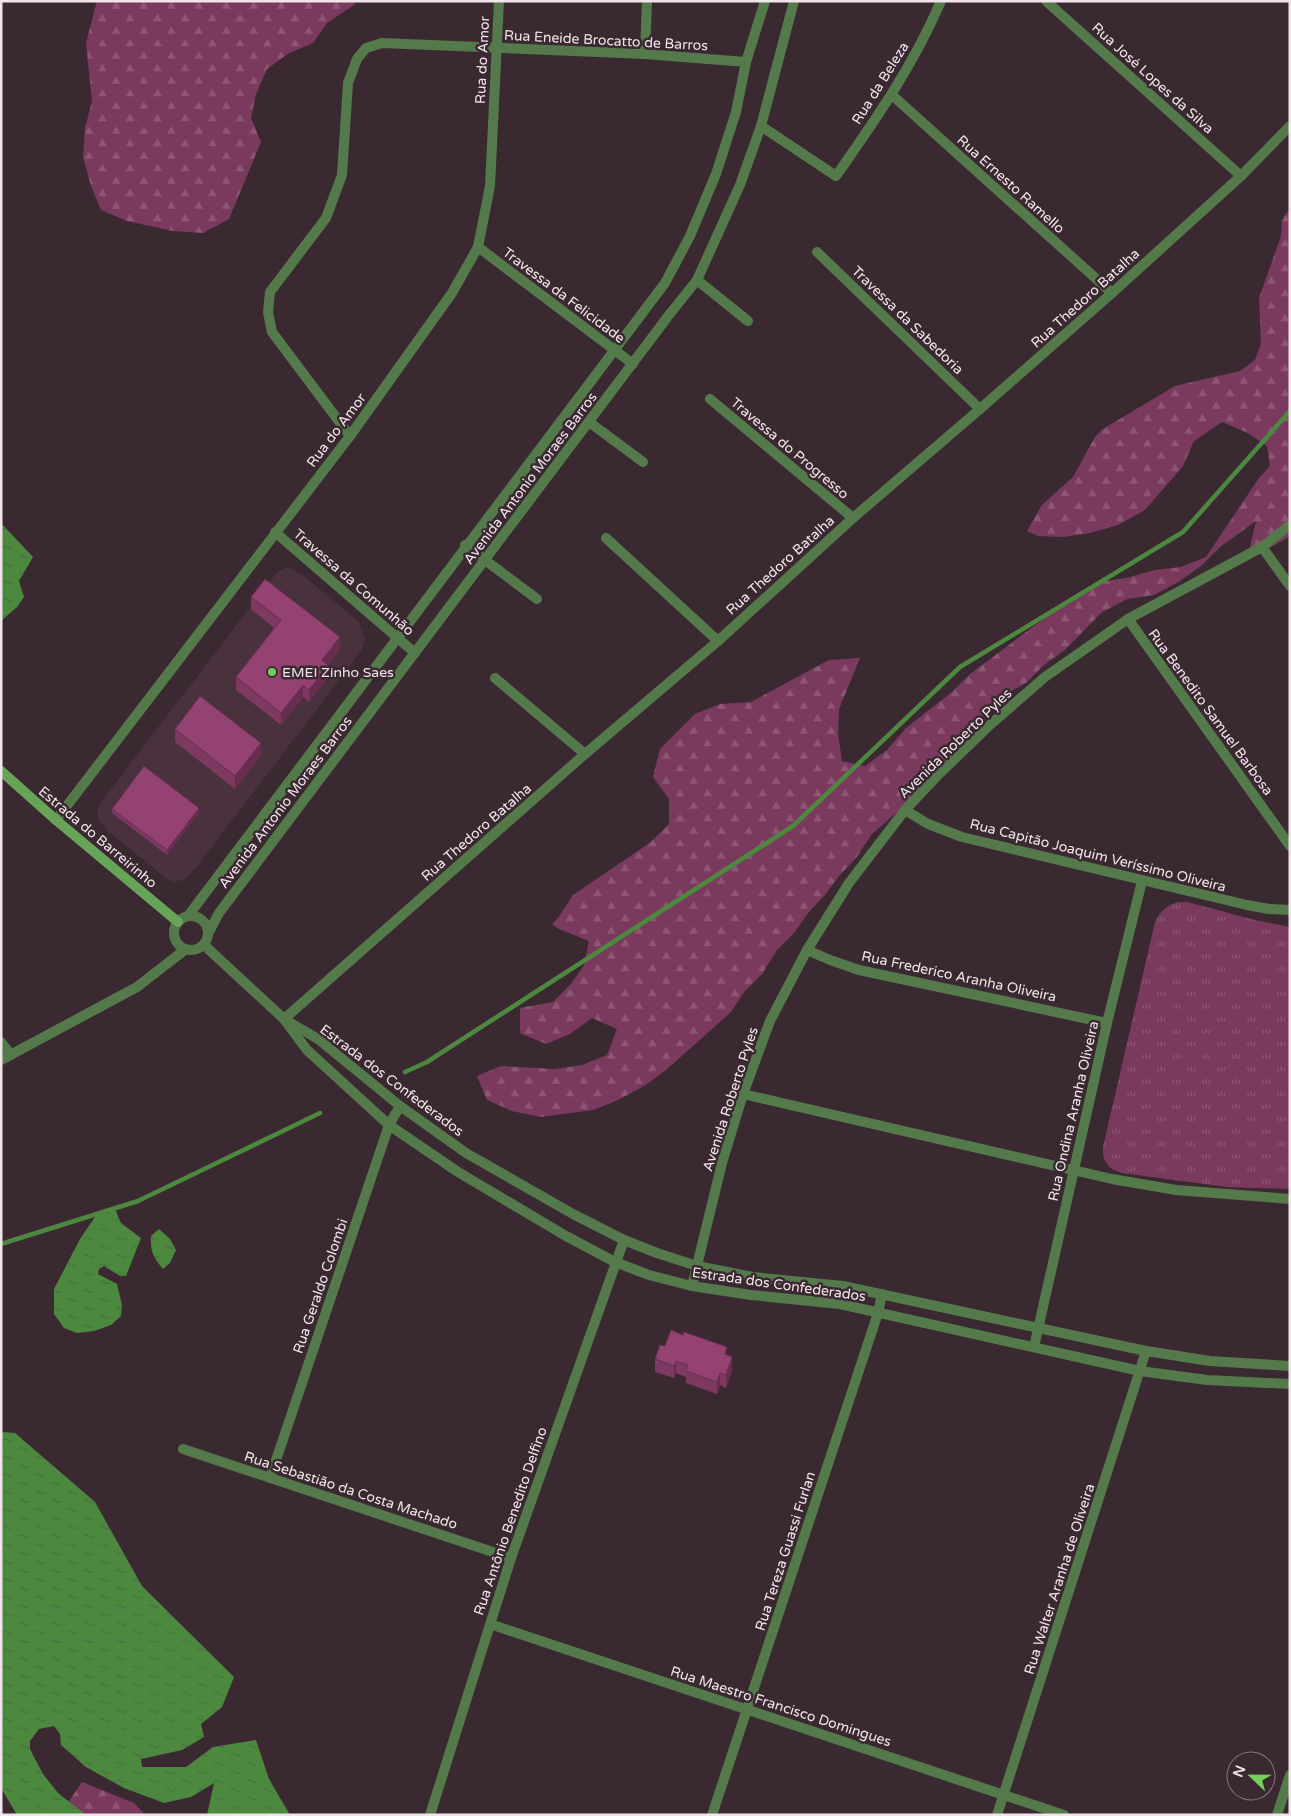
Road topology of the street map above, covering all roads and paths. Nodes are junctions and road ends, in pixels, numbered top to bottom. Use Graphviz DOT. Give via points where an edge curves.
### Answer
graph roads {
  1 [pos="499,1"];
  2 [pos="646,1"];
  3 [pos="765,1"];
  4 [pos="794,1"];
  5 [pos="941,1"];
  6 [pos="1046,1"];
  7 [pos="498,48"];
  8 [pos="645,54"];
  9 [pos="746,62"];
  10 [pos="892,96"];
  11 [pos="760,126"];
  12 [pos="1290,126"];
  13 [pos="1241,176"];
  14 [pos="478,247"];
  15 [pos="817,252"];
  16 [pos="697,280"];
  17 [pos="1112,293"];
  18 [pos="748,321"];
  19 [pos="613,350"];
  20 [pos="634,364"];
  21 [pos="710,399"];
  22 [pos="980,409"];
  23 [pos="589,422"];
  24 [pos="350,436"];
  25 [pos="643,462"];
  26 [pos="853,518"];
  27 [pos="1290,525"];
  28 [pos="275,532"];
  29 [pos="606,538"];
  30 [pos="465,545"];
  31 [pos="1262,547"];
  32 [pos="485,560"];
  33 [pos="1290,586"];
  34 [pos="536,599"];
  35 [pos="1128,619"];
  36 [pos="396,637"];
  37 [pos="718,640"];
  38 [pos="415,653"];
  39 [pos="495,678"];
  40 [pos="585,754"];
  41 [pos="1,771"];
  42 [pos="905,810"];
  43 [pos="56,820"];
  44 [pos="1290,846"];
  45 [pos="1142,881"];
  46 [pos="1290,910"];
  47 [pos="188,916"];
  48 [pos="178,922"];
  49 [pos="208,932"];
  50 [pos="204,945"];
  51 [pos="186,949"];
  52 [pos="807,950"];
  53 [pos="284,1019"];
  54 [pos="1107,1023"];
  55 [pos="1,1042"];
  56 [pos="6,1057"];
  57 [pos="743,1094"];
  58 [pos="400,1106"];
  59 [pos="389,1125"];
  60 [pos="1075,1170"];
  61 [pos="1290,1199"];
  62 [pos="624,1240"];
  63 [pos="616,1262"];
  64 [pos="697,1266"];
  65 [pos="692,1286"];
  66 [pos="882,1294"];
  67 [pos="878,1312"];
  68 [pos="1038,1329"];
  69 [pos="1034,1347"];
  70 [pos="1146,1351"];
  71 [pos="1290,1366"];
  72 [pos="1140,1371"];
  73 [pos="1290,1384"];
  74 [pos="183,1449"];
  75 [pos="270,1478"];
  76 [pos="511,1558"];
  77 [pos="490,1624"];
  78 [pos="748,1709"];
  79 [pos="1290,1775"];
  80 [pos="1004,1794"];
  81 [pos="430,1815"];
  82 [pos="712,1815"];
  83 [pos="997,1815"];
  84 [pos="1064,1815"];
  85 [pos="1276,1815"];
  1 -- 7 [label="street, Rua do Amor"];
  2 -- 8 [label="street"];
  3 -- 9 [label="street, Avenida Antonio Moraes Barros"];
  4 -- 11 [label="street, Avenida Antonio Moraes Barros"];
  5 -- 10 [label="street, Rua da Beleza"];
  6 -- 13 [label="street, Rua José Lopes da Silva"];
  7 -- 8 [label="street, Rua Eneide Brocatto de Barros"];
  7 -- 14 [label="street, Rua do Amor" via="490,186"];
  7 -- 24 [label="street, Rua Eneide Brocatto de Barros" via="382,43 366,48 357,59 348,83 342,175 326,218 270,292 268,312 272,332"];
  8 -- 9 [label="street, Rua Eneide Brocatto de Barros"];
  9 -- 19 [label="street, Avenida Antonio Moraes Barros" via="736,112 716,174 690,236 664,283"];
  10 -- 11 [label="street, Rua da Beleza" via="836,176"];
  10 -- 17 [label="street, Rua Ernesto Ramello"];
  11 -- 16 [label="street, Avenida Antonio Moraes Barros" via="740,185"];
  12 -- 13 [label="street, Rua Thedoro Batalha"];
  13 -- 17 [label="street, Rua Thedoro Batalha"];
  14 -- 19 [label="street, Travessa da Felicidade"];
  14 -- 24 [label="street, Rua do Amor" via="452,293"];
  15 -- 22 [label="street, Travessa da Sabedoria"];
  16 -- 18 [label="street"];
  16 -- 20 [label="street, Avenida Antonio Moraes Barros"];
  17 -- 22 [label="street, Rua Thedoro Batalha"];
  19 -- 20 [label="street, Travessa da Felicidade"];
  19 -- 30 [label="street, Avenida Antonio Moraes Barros"];
  20 -- 23 [label="street, Avenida Antonio Moraes Barros"];
  21 -- 26 [label="street, Travessa do Progresso"];
  22 -- 26 [label="street, Rua Thedoro Batalha"];
  23 -- 25 [label="street"];
  23 -- 32 [label="street, Avenida Antonio Moraes Barros"];
  24 -- 28 [label="street, Rua do Amor"];
  26 -- 37 [label="street, Rua Thedoro Batalha"];
  27 -- 31 [label="street, Avenida Roberto Pyles"];
  28 -- 36 [label="street, Travessa da Comunhão"];
  28 -- 43 [label="street, Rua do Amor"];
  29 -- 37 [label="street"];
  30 -- 32 [label="street"];
  30 -- 36 [label="street, Avenida Antonio Moraes Barros"];
  31 -- 33 [label="street"];
  31 -- 35 [label="street, Avenida Roberto Pyles"];
  32 -- 34 [label="street"];
  32 -- 38 [label="street, Avenida Antonio Moraes Barros"];
  35 -- 42 [label="street, Avenida Roberto Pyles" via="1045,677 991,724"];
  35 -- 44 [label="street, Rua Benedito Samuel Barbosa"];
  36 -- 38 [label="street, Travessa da Comunhão"];
  36 -- 47 [label="street, Avenida Antonio Moraes Barros"];
  37 -- 40 [label="street, Rua Thedoro Batalha"];
  38 -- 49 [label="street, Avenida Antonio Moraes Barros" via="218,913"];
  39 -- 40 [label="street"];
  40 -- 53 [label="street, Rua Thedoro Batalha"];
  41 -- 43 [label="main road, Estrada do Barreirinho"];
  42 -- 45 [label="street, Rua Capitão Joaquim Veríssimo Oliveira" via="928,824 962,837"];
  42 -- 52 [label="street, Avenida Roberto Pyles" via="850,883"];
  43 -- 48 [label="main road, Estrada do Barreirinho"];
  45 -- 46 [label="street, Rua Capitão Joaquim Veríssimo Oliveira" via="1247,905"];
  45 -- 54 [label="street, Rua Ondina Aranha Oliveira"];
  47 -- 48 [label="street"];
  47 -- 49 [label="street" via="199,917 207,925"];
  48 -- 51 [label="street" via="175,938"];
  49 -- 50 [label="street"];
  50 -- 51 [label="street"];
  50 -- 53 [label="street, Estrada dos Confederados"];
  51 -- 56 [label="street" via="137,987"];
  52 -- 54 [label="street, Rua Frederico Aranha Oliveira" via="859,970"];
  52 -- 57 [label="street, Avenida Roberto Pyles" via="770,1021"];
  53 -- 58 [label="street, Estrada dos Confederados" via="318,1039"];
  53 -- 59 [label="street, Estrada dos Confederados" via="308,1050"];
  54 -- 60 [label="street, Rua Ondina Aranha Oliveira"];
  55 -- 56 [label="street"];
  57 -- 60 [label="street"];
  57 -- 64 [label="street, Avenida Roberto Pyles"];
  58 -- 59 [label="street, Rua Geraldo Colombi"];
  58 -- 62 [label="street, Estrada dos Confederados" via="466,1153"];
  59 -- 63 [label="street, Estrada dos Confederados" via="458,1172"];
  59 -- 75 [label="street, Rua Geraldo Colombi"];
  60 -- 61 [label="street" via="1176,1190"];
  60 -- 68 [label="street, Rua Ondina Aranha Oliveira"];
  62 -- 63 [label="street, Rua Antônio Benedito Delfino"];
  62 -- 64 [label="street, Estrada dos Confederados"];
  63 -- 65 [label="street, Estrada dos Confederados"];
  63 -- 76 [label="street, Rua Antônio Benedito Delfino"];
  64 -- 65 [label="street, Avenida Roberto Pyles"];
  64 -- 66 [label="street, Estrada dos Confederados"];
  65 -- 67 [label="street, Estrada dos Confederados" via="840,1304"];
  66 -- 67 [label="street, Rua Tereza Guassi Furlan"];
  66 -- 68 [label="street, Estrada dos Confederados"];
  67 -- 69 [label="street, Estrada dos Confederados"];
  67 -- 78 [label="street, Rua Tereza Guassi Furlan"];
  68 -- 69 [label="street, Rua Ondina Aranha Oliveira"];
  68 -- 70 [label="street, Estrada dos Confederados"];
  69 -- 72 [label="street, Estrada dos Confederados"];
  70 -- 71 [label="street, Estrada dos Confederados" via="1210,1361"];
  70 -- 72 [label="street, Rua Walter Aranha de Oliveira"];
  72 -- 73 [label="street, Estrada dos Confederados" via="1207,1380"];
  72 -- 80 [label="street, Rua Walter Aranha de Oliveira"];
  74 -- 75 [label="street, Rua Sebastião da Costa Machado"];
  75 -- 76 [label="street, Rua Sebastião da Costa Machado"];
  76 -- 77 [label="street, Rua Antônio Benedito Delfino"];
  77 -- 78 [label="street, Rua Maestro Francisco Domingues"];
  77 -- 81 [label="street, Rua Antônio Benedito Delfino"];
  78 -- 80 [label="street, Rua Maestro Francisco Domingues"];
  78 -- 82 [label="street, Rua Tereza Guassi Furlan"];
  79 -- 85 [label="street"];
  80 -- 83 [label="street, Rua Walter Aranha de Oliveira"];
  80 -- 84 [label="street, Rua Maestro Francisco Domingues"];
}
